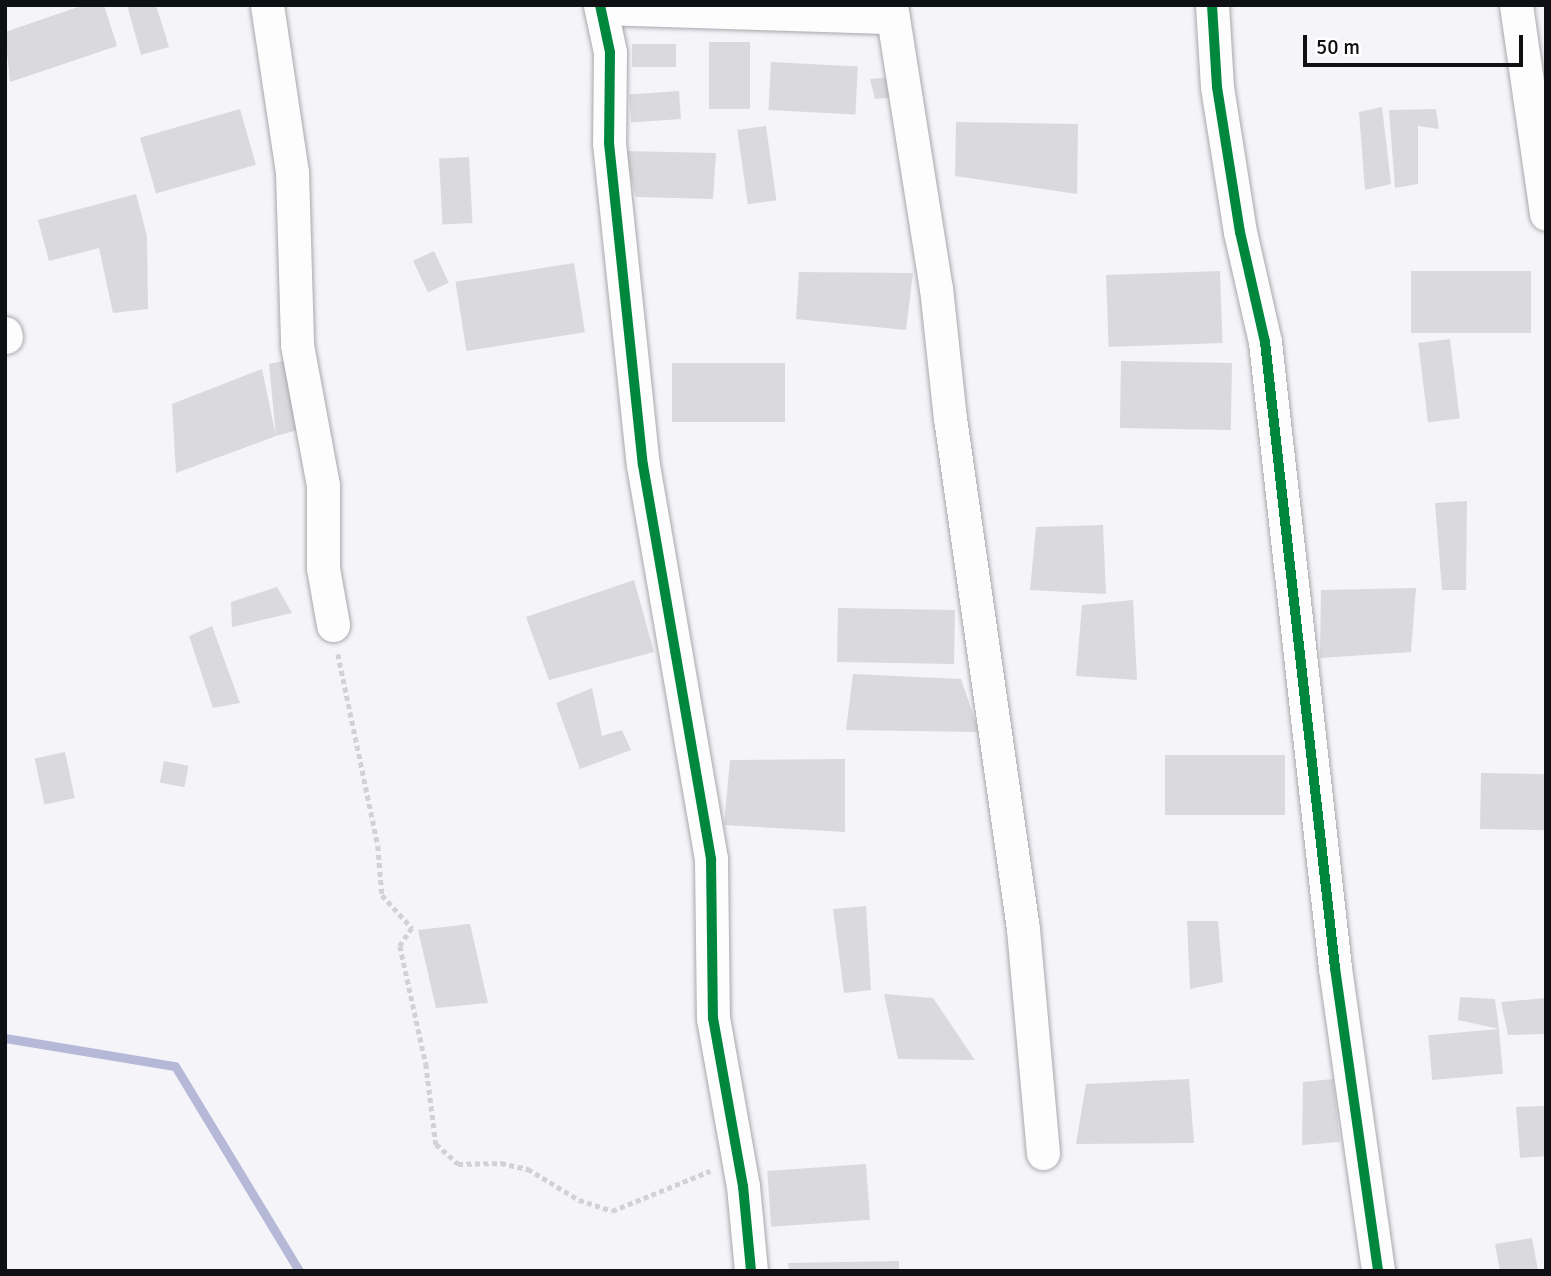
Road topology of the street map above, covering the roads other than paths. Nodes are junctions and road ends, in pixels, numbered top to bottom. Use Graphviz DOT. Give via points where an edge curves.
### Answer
graph roads {
  1 [pos="267,5"];
  2 [pos="1212,5"];
  3 [pos="1516,5"];
  4 [pos="600,6"];
  5 [pos="892,11"];
  6 [pos="1546,214"];
  7 [pos="333,625"];
  8 [pos="1043,1153"];
  9 [pos="751,1271"];
  10 [pos="1378,1271"];
  1 -- 7 [label="street" via="292,172 296,345 323,485 323,568"];
  2 -- 10 [label="street" via="1217,87 1240,232 1265,342 1335,968"];
  3 -- 6 [label="street"];
  4 -- 5 [label="street"];
  4 -- 9 [label="street" via="610,51 608,143 643,465 711,859 713,1018 738,1159"];
  5 -- 8 [label="street" via="936,288 950,418 1023,929"];
}
